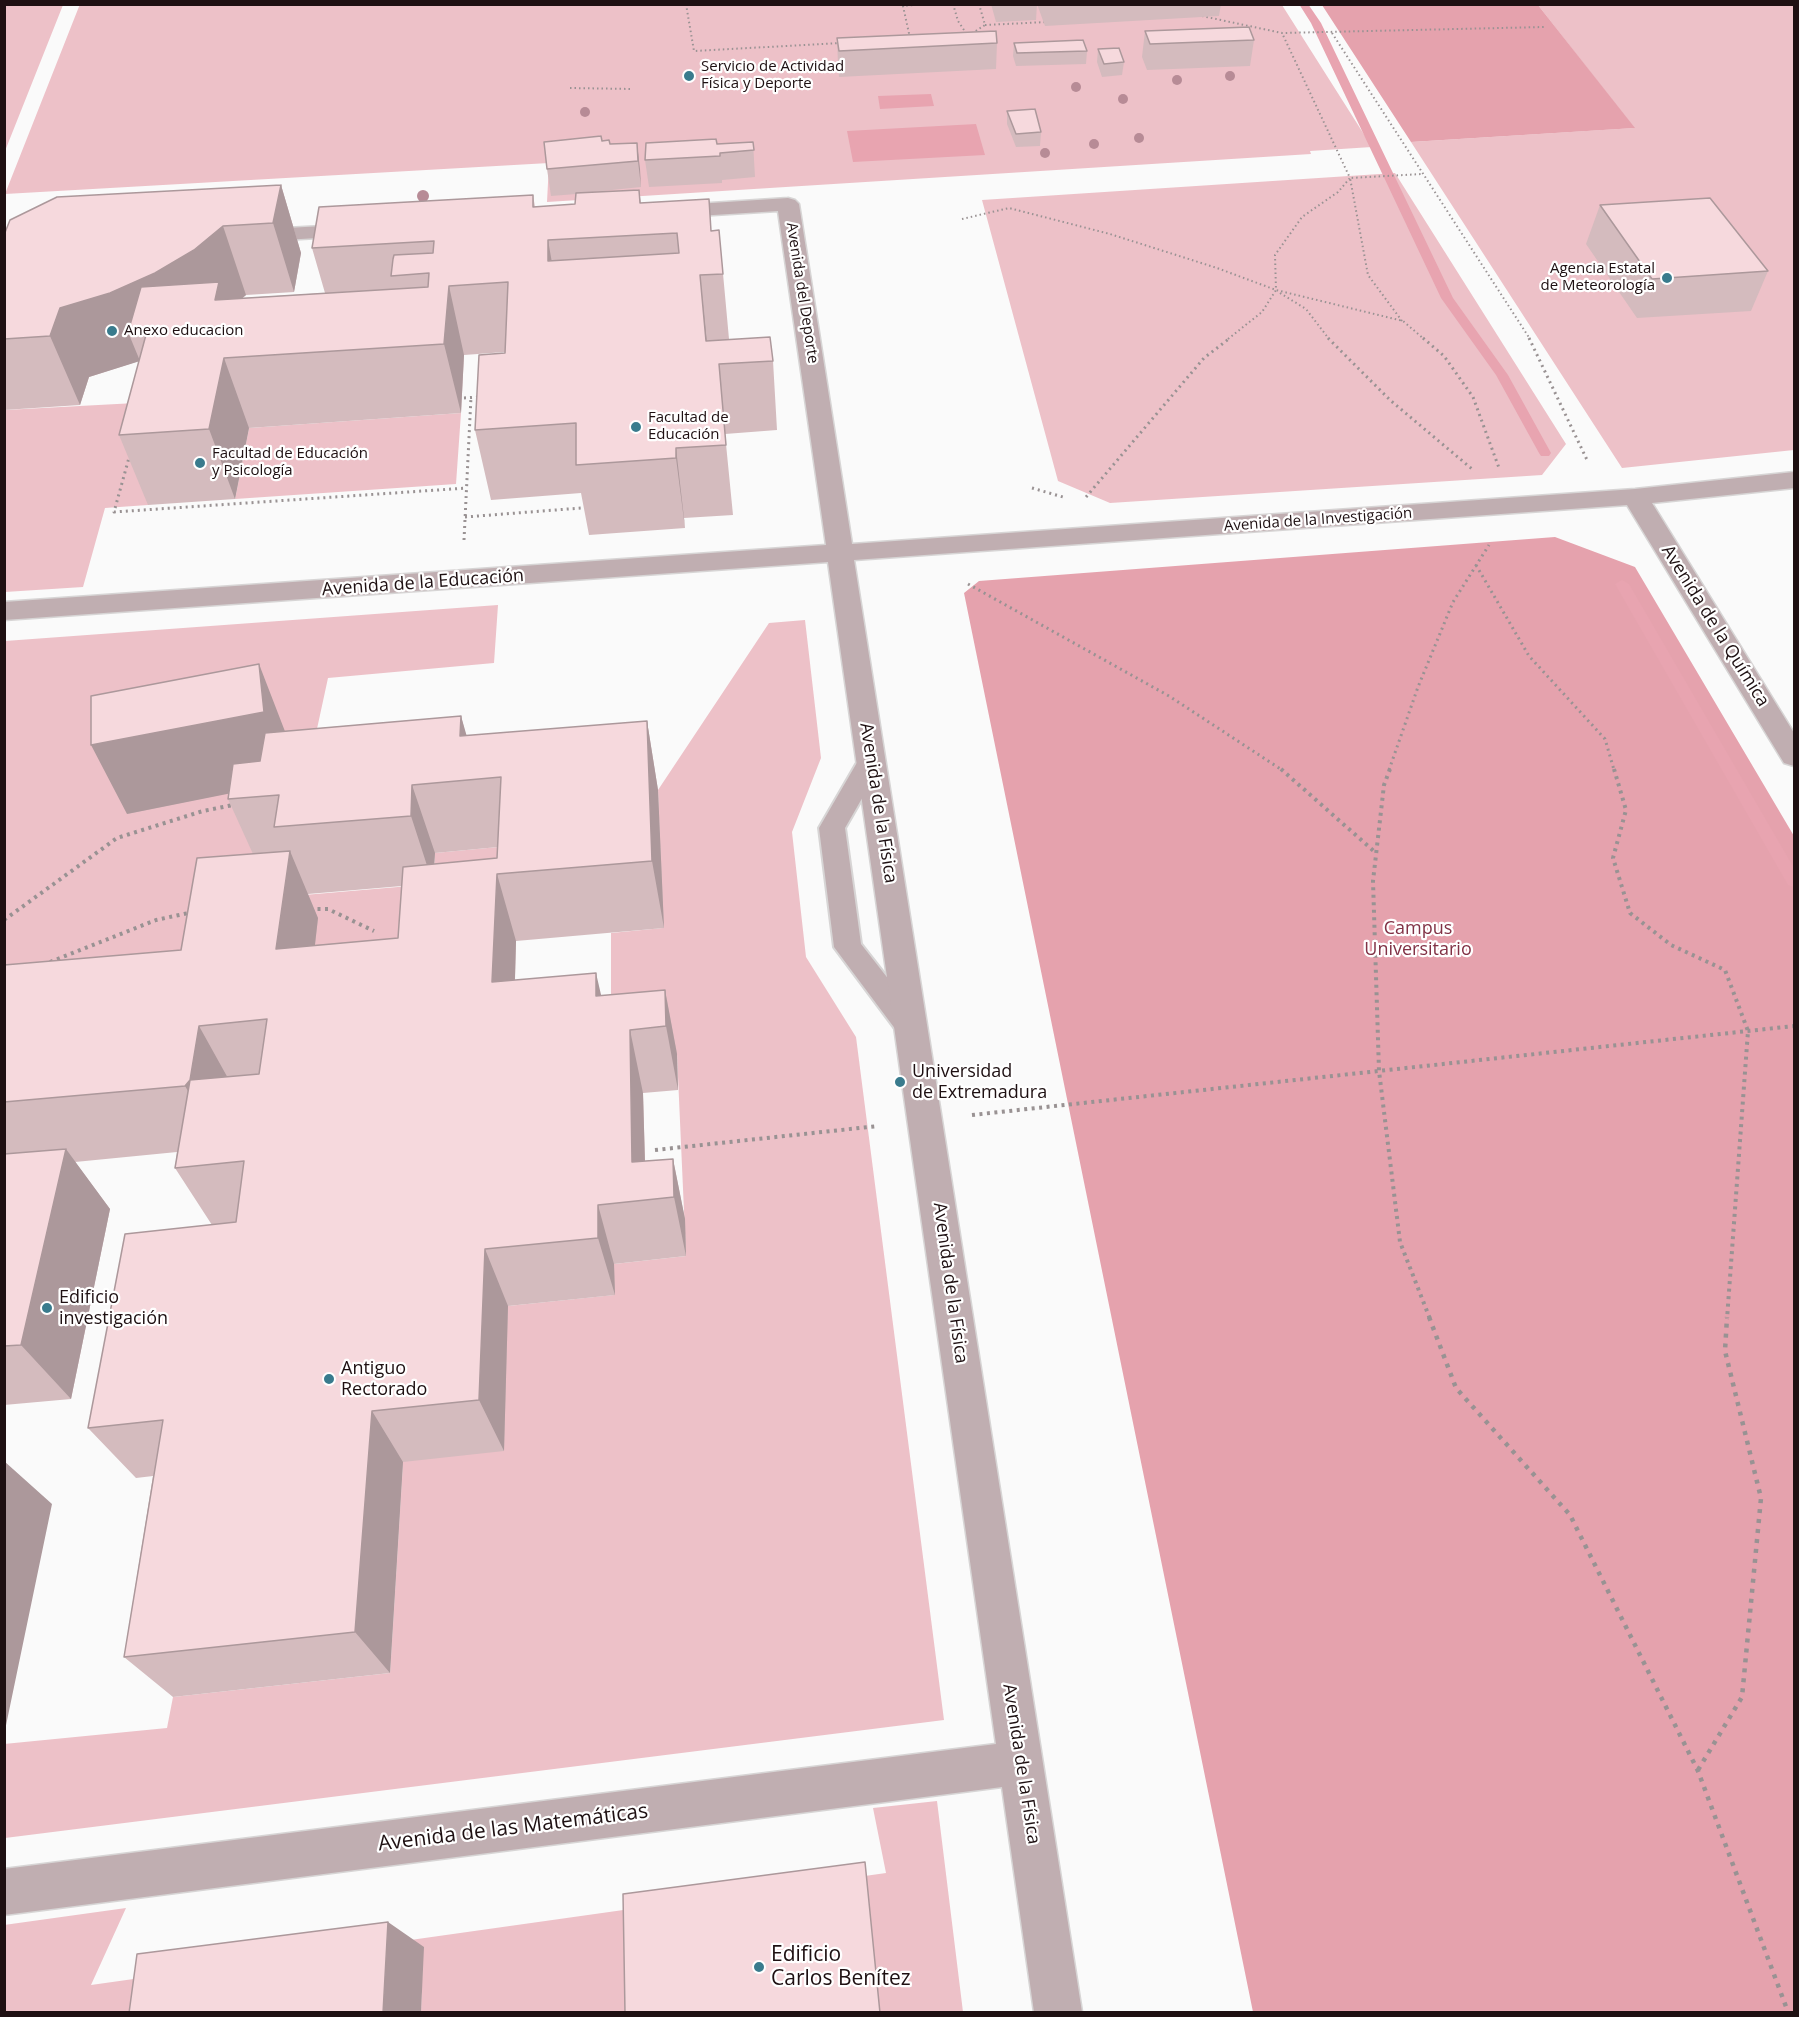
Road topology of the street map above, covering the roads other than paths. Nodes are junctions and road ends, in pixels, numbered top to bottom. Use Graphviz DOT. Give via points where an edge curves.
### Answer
graph roads {
  1 [pos="646,213"];
  2 [pos="385,228"];
  3 [pos="231,238"];
  4 [pos="1794,480"];
  5 [pos="1635,497"];
  6 [pos="841,554"];
  7 [pos="4,611"];
  8 [pos="1794,756"];
  9 [pos="871,760"];
  10 [pos="912,1030"];
  11 [pos="1021,1763"];
  12 [pos="4,1892"];
  13 [pos="1058,2013"];
  1 -- 6 [label="street, Avenida del Deporte" via="788,204"];
  2 -- 3 [label="street"];
  4 -- 5 [label="street, Avenida de la Investigación"];
  5 -- 6 [label="street, Avenida de la Investigación"];
  5 -- 8 [label="street, Avenida de la Química"];
  6 -- 7 [label="street, Avenida de la Educación"];
  6 -- 9 [label="street, Avenida de la Física"];
  9 -- 10 [label="street, Avenida de la Física"];
  9 -- 10 [label="lane" via="832,828 848,946"];
  10 -- 11 [label="street, Avenida de la Física"];
  11 -- 12 [label="street, Avenida de las Matemáticas"];
  11 -- 13 [label="street, Avenida de la Física"];
}
